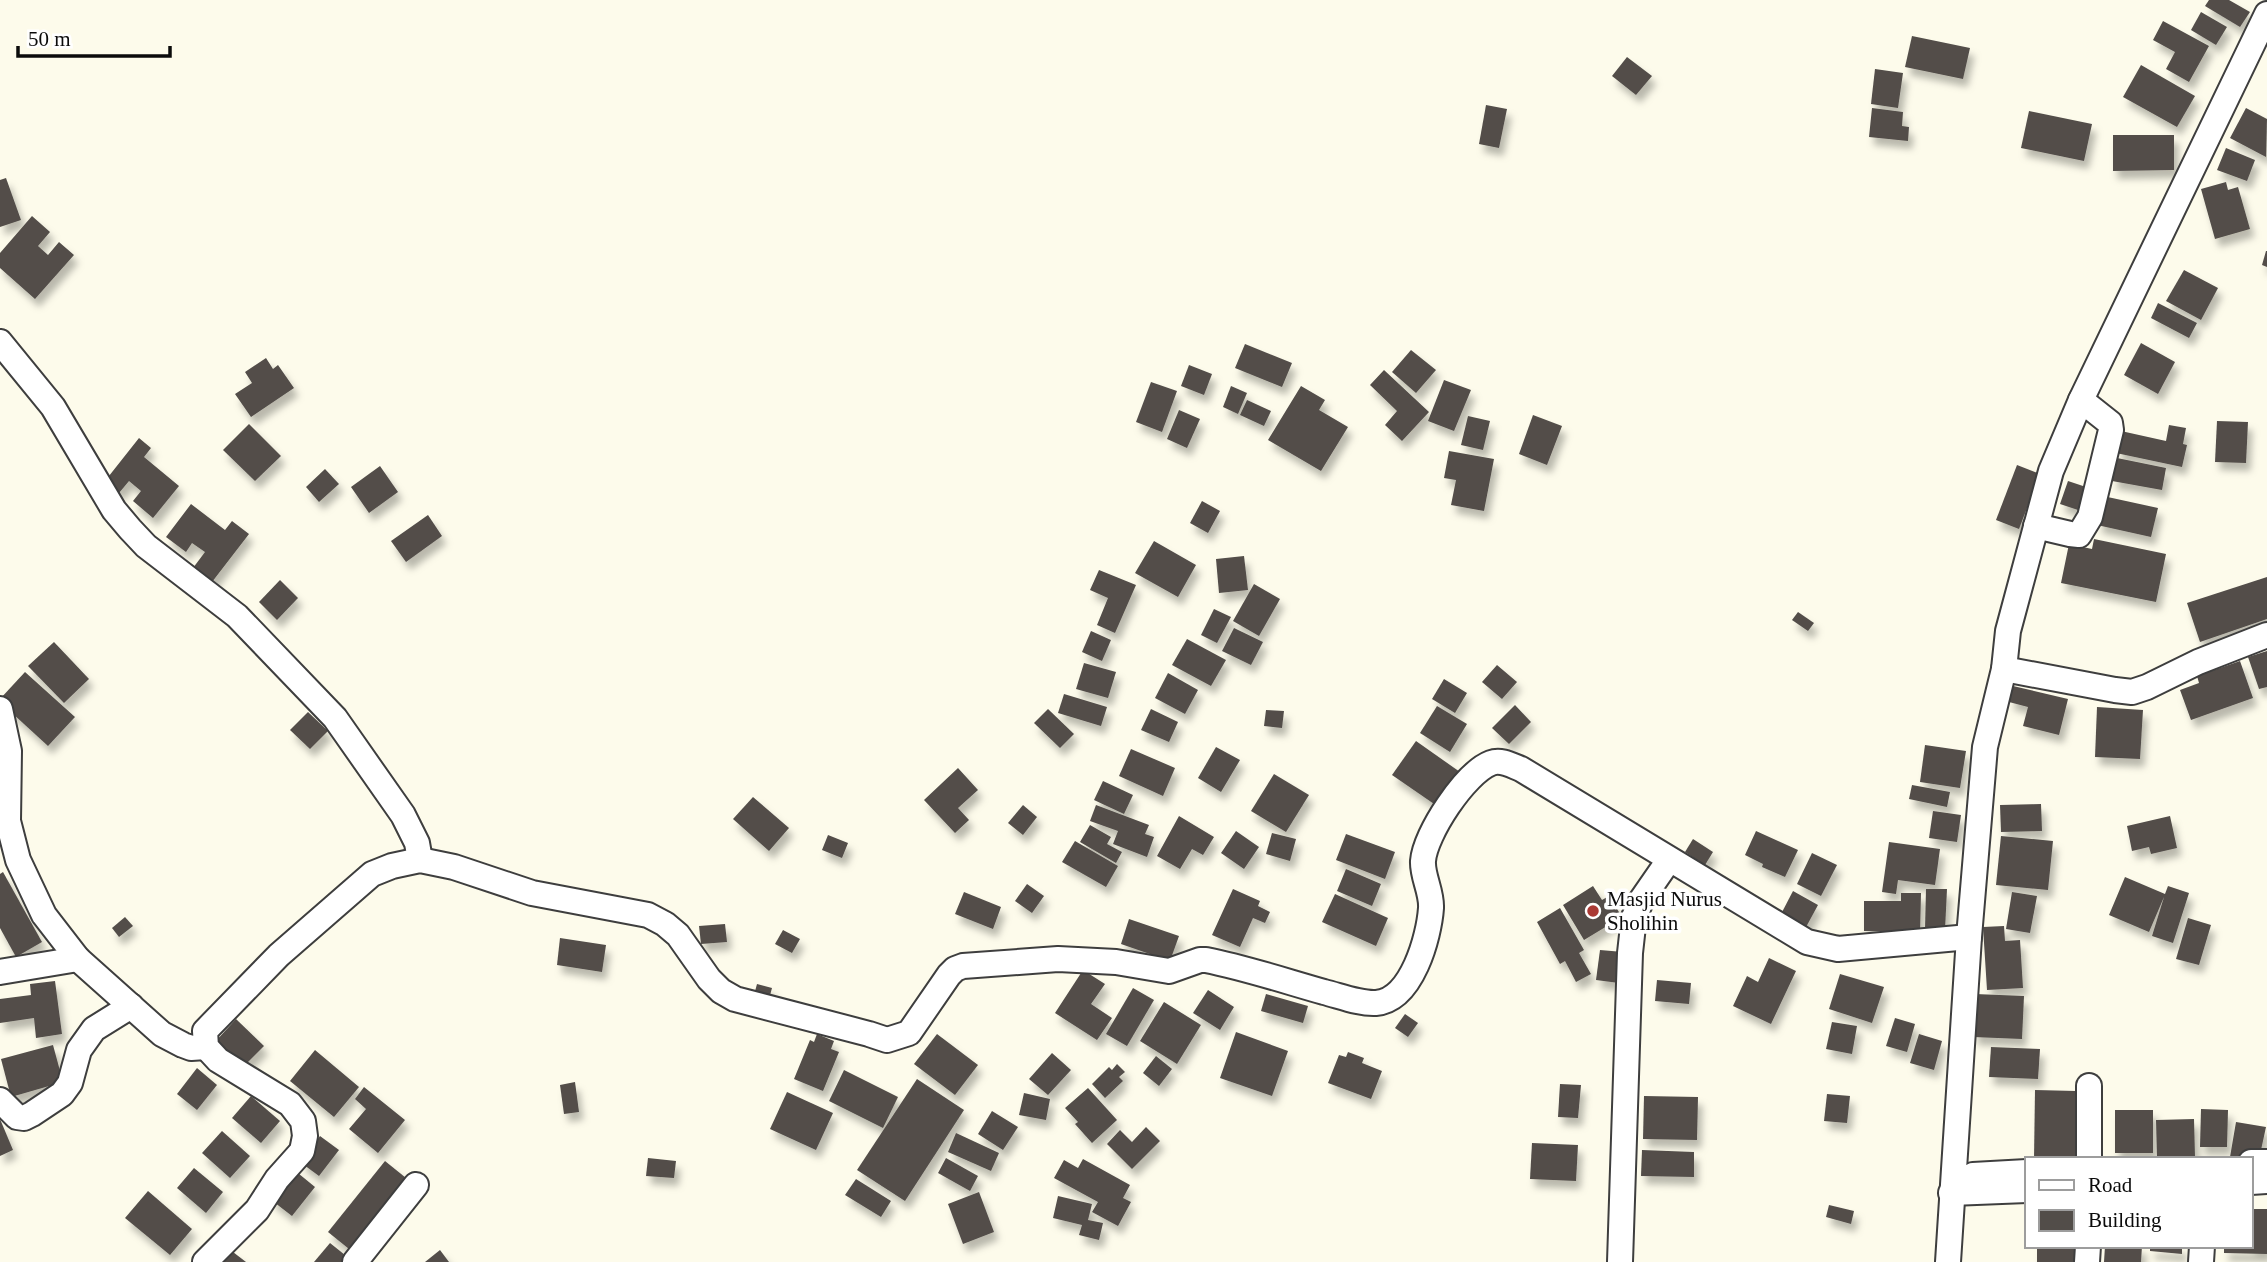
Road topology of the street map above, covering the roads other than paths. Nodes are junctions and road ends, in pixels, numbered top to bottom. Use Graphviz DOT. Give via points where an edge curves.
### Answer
graph roads {
  1 [pos="2267,14"];
  2 [pos="2260,46"];
  3 [pos="0,342"];
  4 [pos="2081,400"];
  5 [pos="2036,526"];
  6 [pos="2267,635"];
  7 [pos="2004,668"];
  8 [pos="0,709"];
  9 [pos="9,858"];
  10 [pos="420,860"];
  11 [pos="1669,860"];
  12 [pos="1969,937"];
  13 [pos="78,959"];
  14 [pos="0,972"];
  15 [pos="131,1006"];
  16 [pos="206,1047"];
  17 [pos="2089,1086"];
  18 [pos="0,1100"];
  19 [pos="2089,1157"];
  20 [pos="2025,1172"];
  21 [pos="416,1185"];
  22 [pos="1951,1185"];
  23 [pos="2025,1189"];
  24 [pos="205,1262"];
  25 [pos="355,1262"];
  26 [pos="1620,1262"];
  27 [pos="1948,1262"];
  1 -- 2 [label="street"];
  2 -- 4 [label="street"];
  3 -- 10 [label="street" via="53,407 114,510 146,546 237,616 335,718 403,815"];
  4 -- 5 [label="street" via="2051,471"];
  4 -- 5 [label="street" via="2110,423 2111,430 2090,517 2079,534"];
  5 -- 7 [label="street" via="2008,631"];
  6 -- 7 [label="street" via="2132,692"];
  7 -- 12 [label="street" via="1985,747"];
  8 -- 9 [label="street" via="9,751"];
  9 -- 13 [label="street"];
  10 -- 11 [label="street" via="454,866 532,893 648,915 678,935 709,979 736,999 887,1040 909,1033 948,975 962,966 1058,959 1169,971 1206,960 1350,999 1377,1003 1396,995 1419,962 1425,942 1432,906 1423,863 1426,850 1445,807 1479,769 1493,762 1521,769"];
  10 -- 16 [label="street" via="372,874 279,955 205,1031"];
  11 -- 12 [label="street" via="1807,942 1824,947"];
  11 -- 26 [label="street" via="1642,899 1631,941"];
  12 -- 22 [label="street"];
  13 -- 14 [label="street"];
  13 -- 15 [label="street"];
  15 -- 16 [label="street" via="162,1034 191,1048"];
  15 -- 18 [label="street" via="94,1029 79,1050 70,1083 46,1106 24,1118"];
  16 -- 24 [label="street" via="218,1060 290,1104 303,1121 305,1136 302,1151 257,1209"];
  17 -- 19 [label="street"];
  20 -- 22 [label="street"];
  21 -- 25 [label="street"];
  22 -- 23 [label="street"];
  22 -- 27 [label="street"];
}
